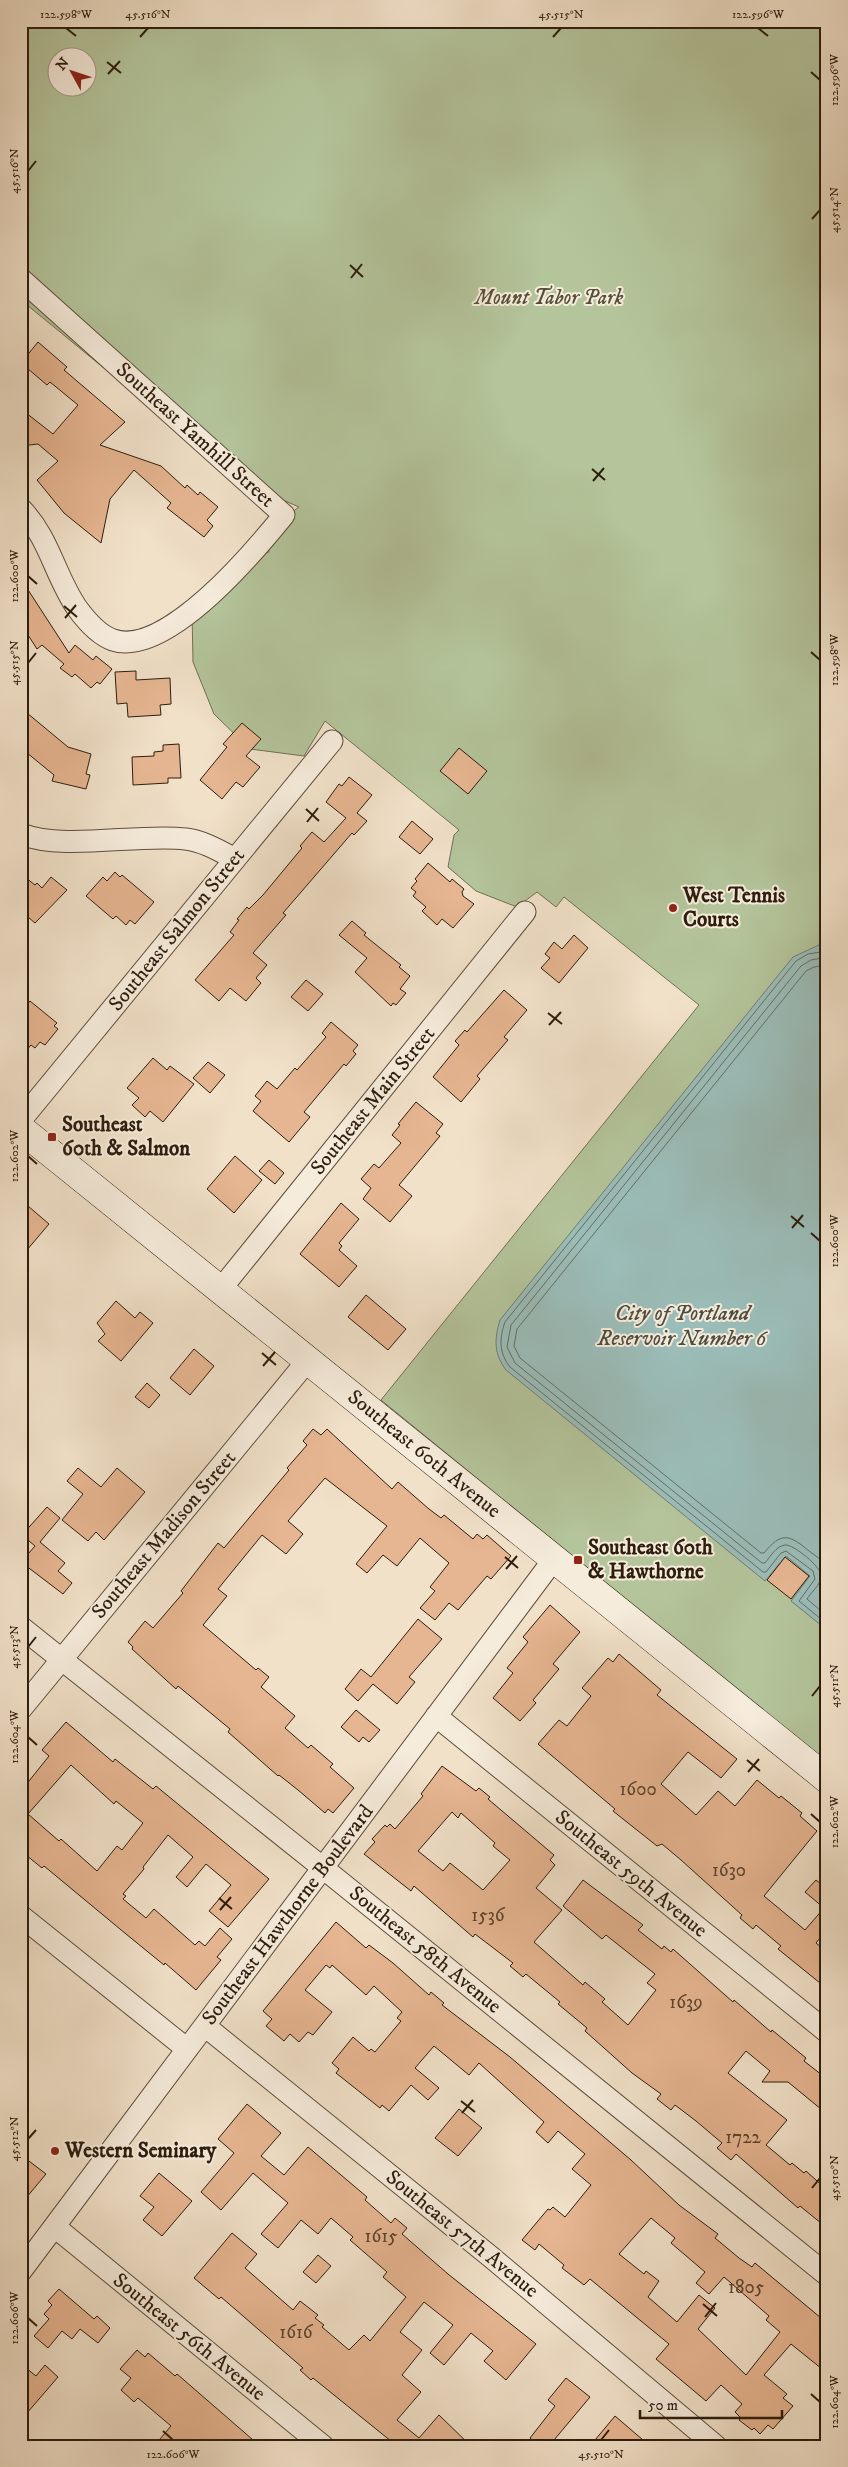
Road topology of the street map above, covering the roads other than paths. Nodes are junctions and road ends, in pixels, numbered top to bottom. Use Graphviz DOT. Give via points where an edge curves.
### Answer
graph roads {
  1 [pos="21,279"];
  2 [pos="21,509"];
  3 [pos="332,740"];
  4 [pos="21,834"];
  5 [pos="236,859"];
  6 [pos="526,912"];
  7 [pos="21,1120"];
  8 [pos="21,1129"];
  9 [pos="220,1290"];
  10 [pos="308,1360"];
  11 [pos="554,1559"];
  12 [pos="21,1627"];
  13 [pos="61,1659"];
  14 [pos="21,1709"];
  15 [pos="436,1716"];
  16 [pos="827,1779"];
  17 [pos="323,1868"];
  18 [pos="21,1916"];
  19 [pos="204,2026"];
  20 [pos="827,2032"];
  21 [pos="187,2049"];
  22 [pos="55,2227"];
  23 [pos="21,2271"];
  24 [pos="827,2275"];
  25 [pos="323,2446"];
  26 [pos="716,2446"];
  1 -- 2 [label="street, Southeast Yamhill Street" via="284,515 238,567 184,619 144,639 122,642 105,636 78,610 43,537"];
  3 -- 5 [label="street, Southeast Salmon Street"];
  4 -- 5 [label="street" via="57,840 187,839"];
  5 -- 7 [label="street, Southeast Salmon Street"];
  6 -- 9 [label="street, Southeast Main Street"];
  8 -- 9 [label="main road, Southeast 60th Avenue"];
  9 -- 10 [label="main road, Southeast 60th Avenue"];
  10 -- 11 [label="main road, Southeast 60th Avenue"];
  10 -- 13 [label="street, Southeast Madison Street"];
  11 -- 15 [label="street, Southeast Hawthorne Boulevard"];
  11 -- 16 [label="main road, Southeast 60th Avenue"];
  12 -- 13 [label="street, Southeast 58th Avenue"];
  13 -- 14 [label="street, Southeast Madison Street"];
  13 -- 17 [label="street, Southeast 58th Avenue"];
  15 -- 17 [label="street, Southeast Hawthorne Boulevard"];
  15 -- 20 [label="street, Southeast 59th Avenue"];
  17 -- 19 [label="street, Southeast Hawthorne Boulevard"];
  17 -- 24 [label="street, Southeast 58th Avenue"];
  18 -- 21 [label="street"];
  19 -- 21 [label="street, Southeast Hawthorne Boulevard"];
  19 -- 26 [label="street, Southeast 57th Avenue" via="491,2257"];
  21 -- 22 [label="street, Southeast Hawthorne Boulevard"];
  22 -- 23 [label="street, Southeast Hawthorne Boulevard"];
  22 -- 25 [label="street, Southeast 56th Avenue"];
}
